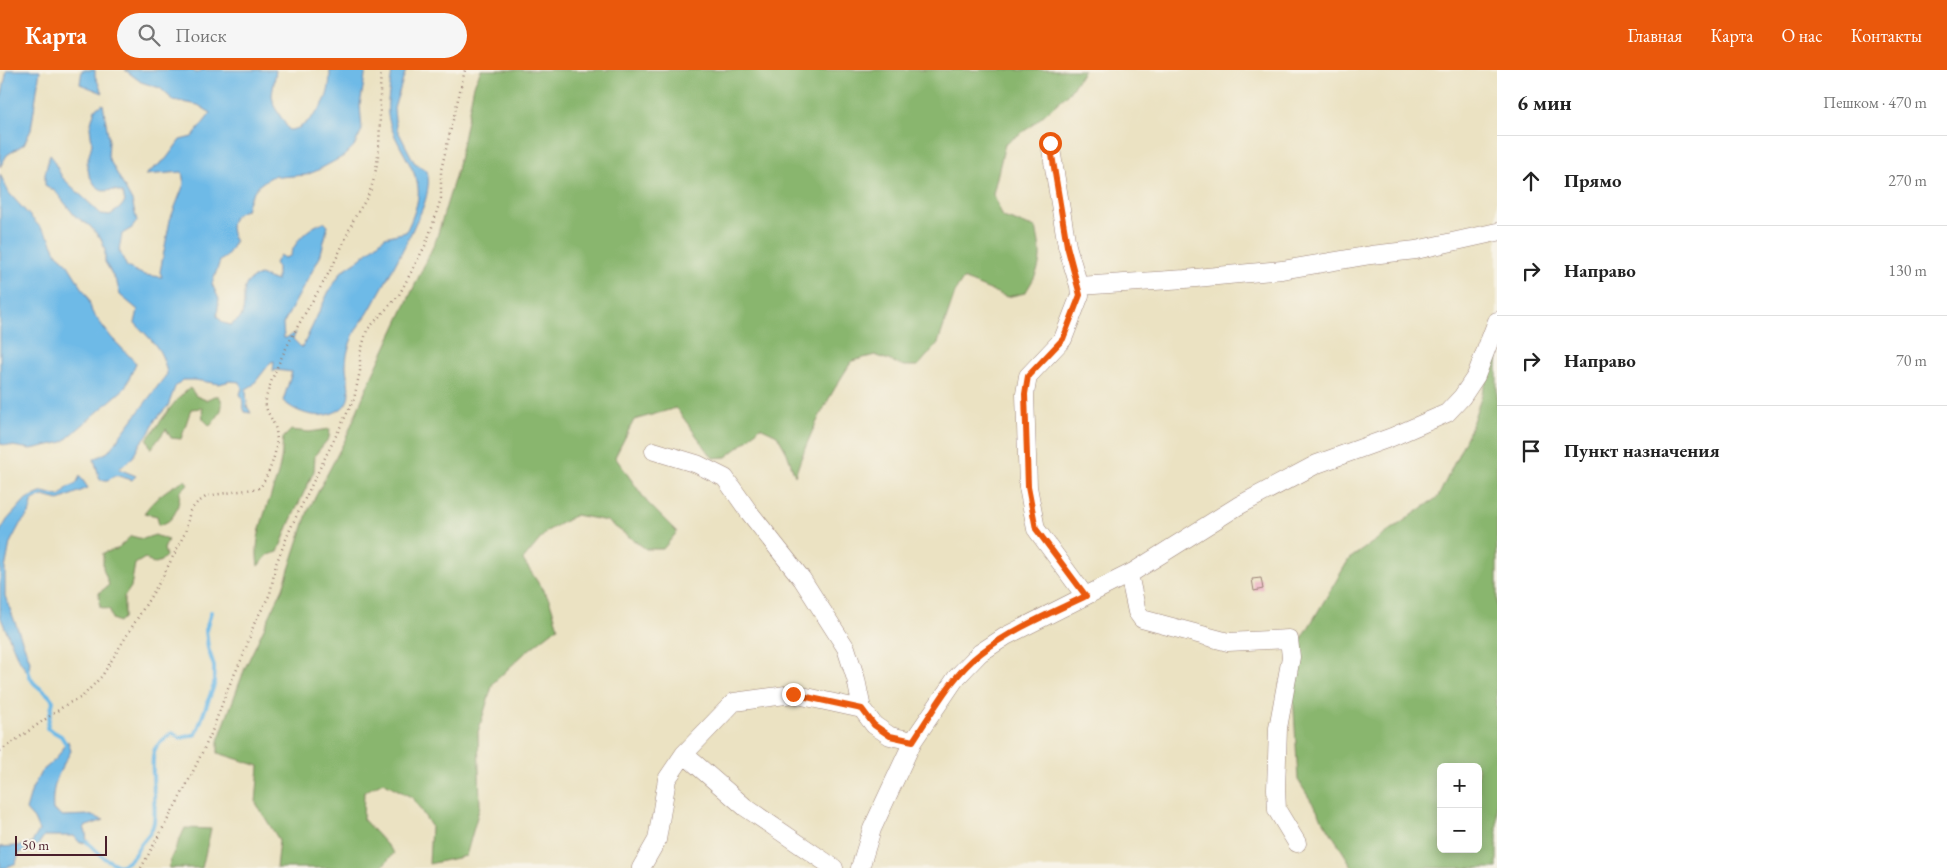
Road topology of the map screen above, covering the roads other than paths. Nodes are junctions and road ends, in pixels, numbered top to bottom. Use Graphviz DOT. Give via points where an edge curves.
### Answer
graph roads {
  1 [pos="1050,143"];
  2 [pos="1497,232"];
  3 [pos="1079,286"];
  4 [pos="1497,321"];
  5 [pos="654,451"];
  6 [pos="1129,574"];
  7 [pos="1086,596"];
  8 [pos="862,709"];
  9 [pos="913,741"];
  10 [pos="684,754"];
  11 [pos="1297,843"];
  12 [pos="641,868"];
  13 [pos="834,868"];
  14 [pos="860,868"];
  1 -- 3 [label="lane" via="1067,246"];
  2 -- 3 [label="lane" via="1416,250 1282,270"];
  3 -- 7 [label="lane" via="1080,295 1063,339 1028,376 1025,394 1028,487 1036,529"];
  4 -- 6 [label="lane" via="1476,376 1447,413 1317,464 1238,506"];
  5 -- 8 [label="lane" via="697,464 725,478 802,579 846,648"];
  6 -- 7 [label="lane"];
  6 -- 11 [label="lane" via="1137,612 1142,618 1228,642 1289,640 1291,657 1278,728 1276,789 1278,810"];
  7 -- 9 [label="lane" via="1006,636 980,653 956,678"];
  8 -- 9 [label="lane" via="874,725 890,736"];
  8 -- 10 [label="lane" via="793,694 734,702"];
  9 -- 14 [label="lane" via="872,829"];
  10 -- 12 [label="lane" via="667,779 657,840"];
  10 -- 13 [label="lane" via="745,807"];
}
